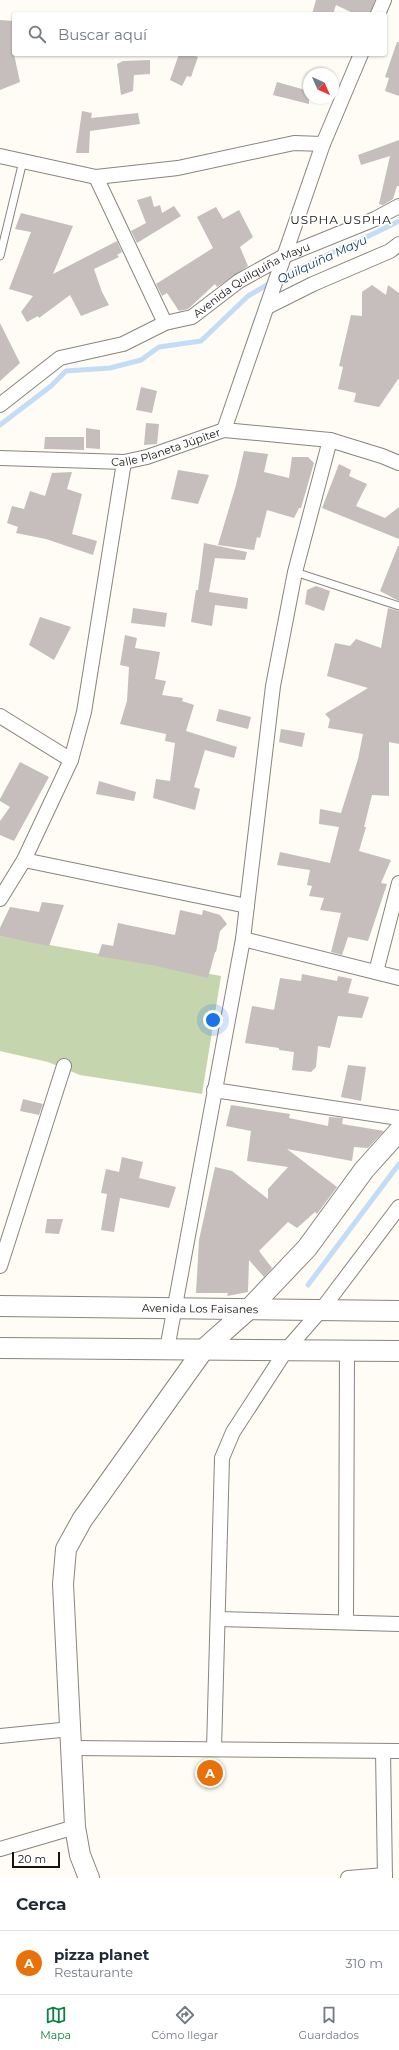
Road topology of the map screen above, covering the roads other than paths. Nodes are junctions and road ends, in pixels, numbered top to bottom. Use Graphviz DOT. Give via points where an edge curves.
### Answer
graph roads {
  1 [pos="384,0"];
  2 [pos="379,12"];
  3 [pos="360,56"];
  4 [pos="323,144"];
  5 [pos="0,156"];
  6 [pos="23,161"];
  7 [pos="96,177"];
  8 [pos="399,206"];
  9 [pos="399,244"];
  10 [pos="0,256"];
  11 [pos="284,256"];
  12 [pos="267,307"];
  13 [pos="165,323"];
  14 [pos="0,405"];
  15 [pos="224,430"];
  16 [pos="330,440"];
  17 [pos="0,458"];
  18 [pos="124,462"];
  19 [pos="399,463"];
  20 [pos="295,572"];
  21 [pos="399,606"];
  22 [pos="0,716"];
  23 [pos="71,760"];
  24 [pos="24,860"];
  25 [pos="399,883"];
  26 [pos="0,899"];
  27 [pos="247,906"];
  28 [pos="243,939"];
  29 [pos="376,972"];
  30 [pos="399,978"];
  31 [pos="64,1066"];
  32 [pos="214,1090"];
  33 [pos="399,1118"];
  34 [pos="399,1131"];
  35 [pos="399,1206"];
  36 [pos="0,1266"];
  37 [pos="0,1306"];
  38 [pos="174,1307"];
  39 [pos="250,1308"];
  40 [pos="322,1309"];
  41 [pos="399,1310"];
  42 [pos="0,1348"];
  43 [pos="167,1349"];
  44 [pos="204,1349"];
  45 [pos="287,1349"];
  46 [pos="347,1350"];
  47 [pos="399,1351"];
  48 [pos="218,1619"];
  49 [pos="346,1622"];
  50 [pos="399,1624"];
  51 [pos="71,1728"];
  52 [pos="0,1736"];
  53 [pos="72,1748"];
  54 [pos="214,1749"];
  55 [pos="383,1751"];
  56 [pos="399,1751"];
  57 [pos="75,1827"];
  58 [pos="0,1849"];
  59 [pos="385,1876"];
  60 [pos="89,1878"];
  61 [pos="348,1878"];
  1 -- 2 [label="street"];
  3 -- 4 [label="street"];
  4 -- 7 [label="street" via="294,143 178,168"];
  4 -- 11 [label="street"];
  5 -- 6 [label="street"];
  6 -- 7 [label="street"];
  6 -- 10 [label="lane"];
  7 -- 13 [label="street"];
  8 -- 11 [label="street, Avenida Quilquiña Mayu" via="375,219"];
  9 -- 12 [label="street" via="390,251"];
  11 -- 12 [label="street"];
  11 -- 13 [label="street, Avenida Quilquiña Mayu" via="239,281 192,317"];
  12 -- 15 [label="street"];
  13 -- 14 [label="street, Avenida Quilquiña Mayu" via="123,344 60,358"];
  15 -- 16 [label="street, Calle Planeta Júpiter"];
  15 -- 18 [label="street, Calle Planeta Júpiter" via="147,457"];
  16 -- 19 [label="street, Calle Planeta Júpiter"];
  16 -- 20 [label="street"];
  17 -- 18 [label="street, Calle Planeta Júpiter"];
  18 -- 23 [label="street" via="84,712"];
  20 -- 21 [label="lane"];
  20 -- 27 [label="street" via="273,686"];
  22 -- 23 [label="street"];
  23 -- 24 [label="street"];
  24 -- 26 [label="street"];
  24 -- 27 [label="street"];
  25 -- 29 [label="street"];
  27 -- 28 [label="street"];
  28 -- 29 [label="street"];
  28 -- 32 [label="street"];
  29 -- 30 [label="street"];
  31 -- 36 [label="street"];
  32 -- 33 [label="street"];
  32 -- 38 [label="street"];
  34 -- 39 [label="street" via="364,1170 306,1248"];
  35 -- 40 [label="street"];
  37 -- 38 [label="street, Avenida Los Faisanes"];
  38 -- 39 [label="street, Avenida Los Faisanes"];
  38 -- 43 [label="street"];
  39 -- 40 [label="street, Avenida Los Faisanes"];
  39 -- 44 [label="street"];
  40 -- 41 [label="street, Avenida Los Faisanes"];
  40 -- 45 [label="street"];
  42 -- 43 [label="street"];
  43 -- 44 [label="street"];
  44 -- 45 [label="street"];
  44 -- 51 [label="street" via="82,1520 66,1549 63,1584"];
  45 -- 46 [label="street"];
  45 -- 48 [label="street" via="233,1432 222,1458"];
  46 -- 47 [label="street"];
  46 -- 49 [label="street"];
  48 -- 49 [label="street"];
  48 -- 54 [label="street"];
  49 -- 50 [label="street"];
  51 -- 52 [label="street"];
  51 -- 53 [label="street"];
  53 -- 54 [label="street"];
  53 -- 57 [label="street"];
  54 -- 55 [label="street"];
  55 -- 56 [label="street"];
  55 -- 59 [label="street"];
  57 -- 58 [label="street"];
  57 -- 60 [label="street" via="80,1855"];
  59 -- 61 [label="street"];
}
